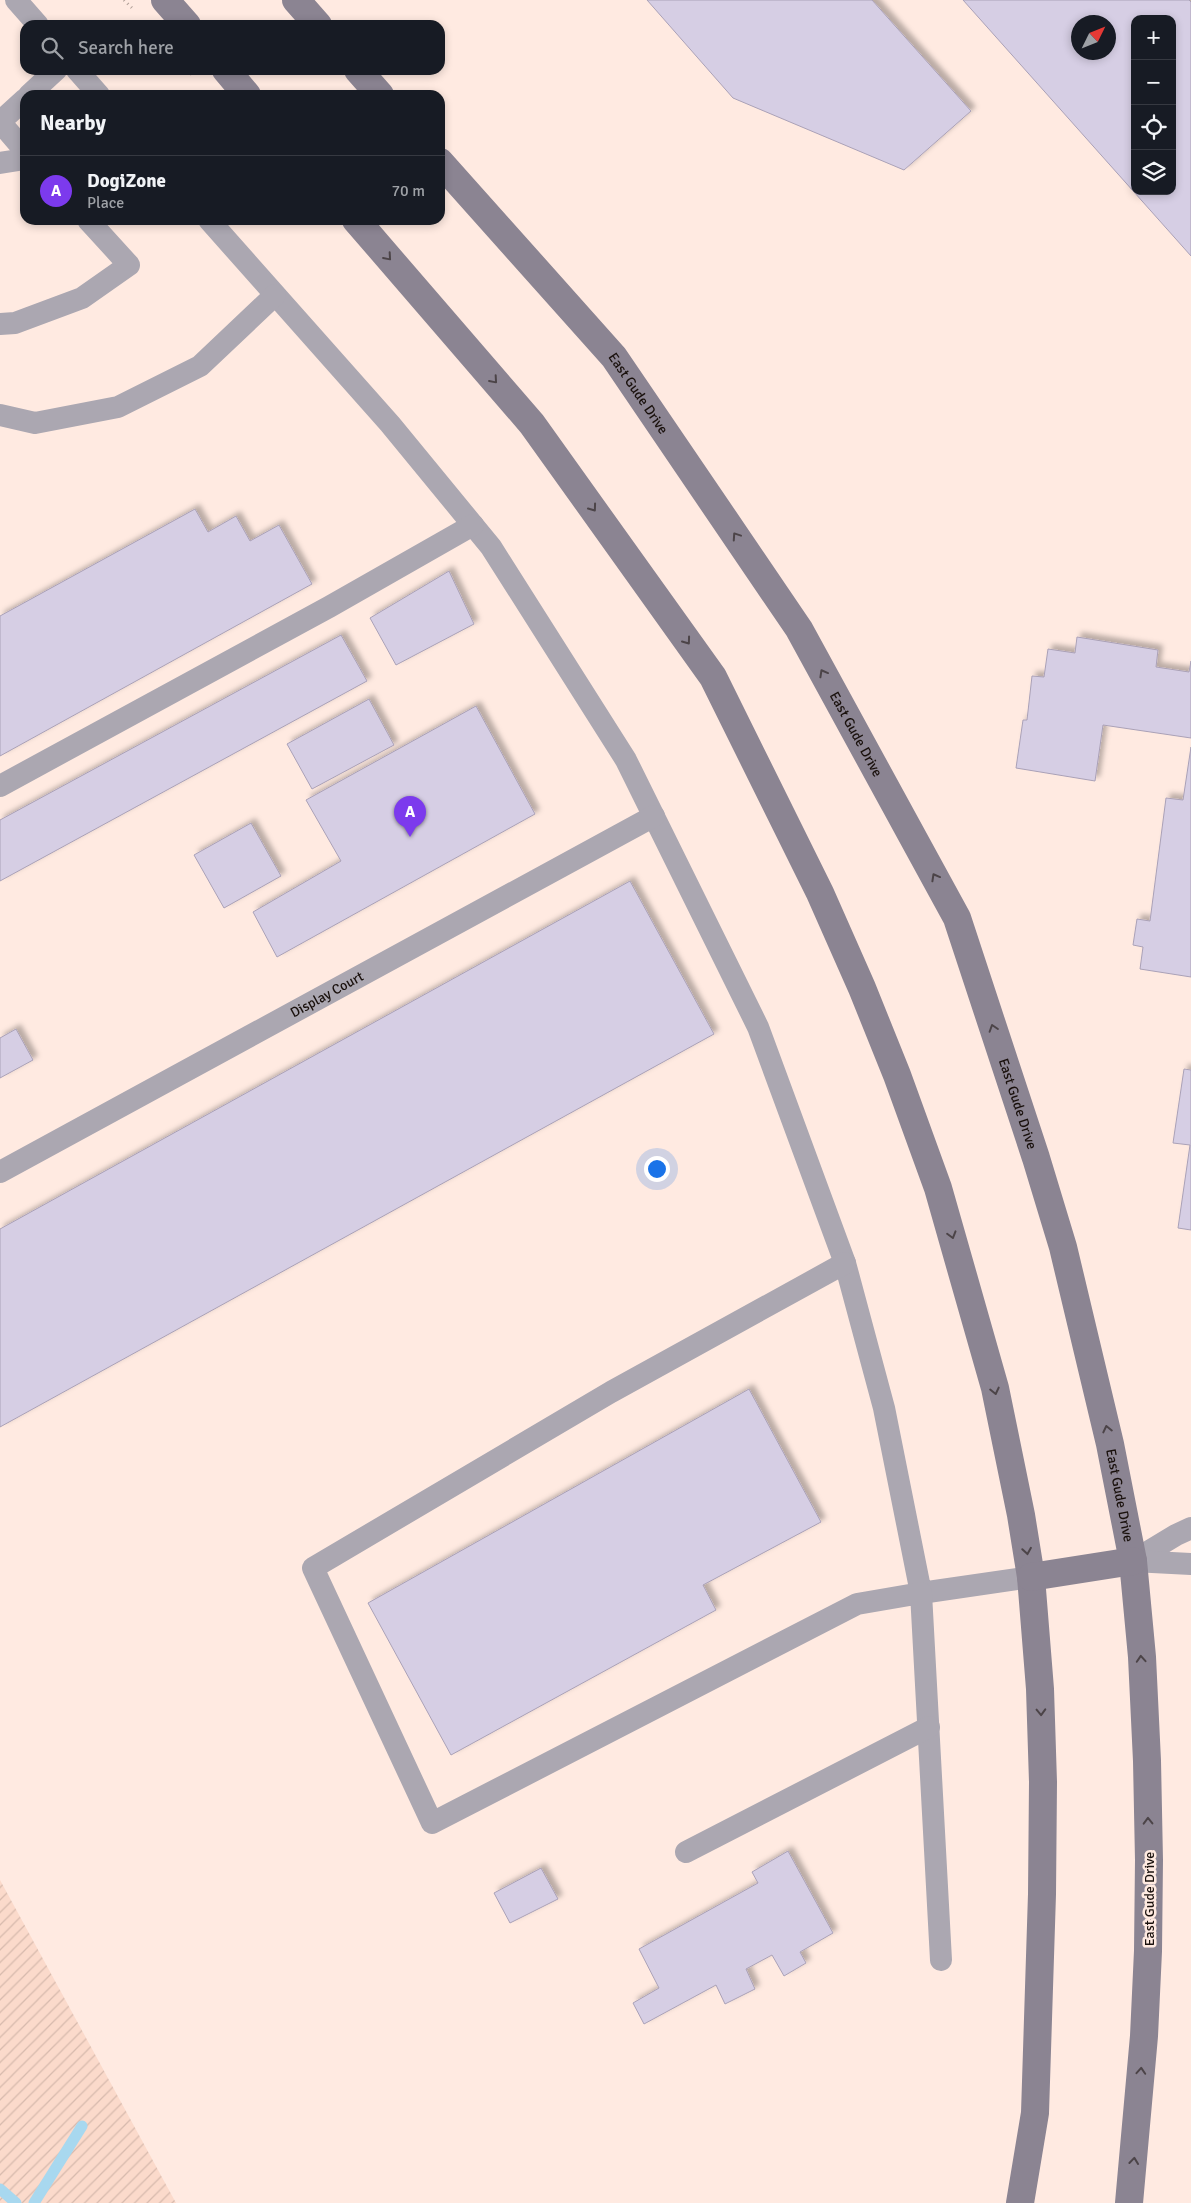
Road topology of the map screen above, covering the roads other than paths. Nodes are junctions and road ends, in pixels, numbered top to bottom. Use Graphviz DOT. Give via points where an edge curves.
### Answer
graph roads {
  1 [pos="16,0"];
  2 [pos="165,0"];
  3 [pos="296,0"];
  4 [pos="34,20"];
  5 [pos="182,20"];
  6 [pos="314,20"];
  7 [pos="51,75"];
  8 [pos="81,75"];
  9 [pos="230,75"];
  10 [pos="362,75"];
  11 [pos="34,90"];
  12 [pos="95,90"];
  13 [pos="243,90"];
  14 [pos="376,90"];
  15 [pos="20,104"];
  16 [pos="0,122"];
  17 [pos="20,145"];
  18 [pos="20,160"];
  19 [pos="0,163"];
  20 [pos="445,168"];
  21 [pos="93,225"];
  22 [pos="213,225"];
  23 [pos="360,225"];
  24 [pos="275,295"];
  25 [pos="0,324"];
  26 [pos="0,415"];
  27 [pos="473,525"];
  28 [pos="0,786"];
  29 [pos="654,816"];
  30 [pos="0,1172"];
  31 [pos="845,1263"];
  32 [pos="1191,1528"];
  33 [pos="1133,1561"];
  34 [pos="1191,1564"];
  35 [pos="1031,1577"];
  36 [pos="921,1593"];
  37 [pos="929,1727"];
  38 [pos="686,1852"];
  39 [pos="941,1960"];
  40 [pos="1020,2203"];
  41 [pos="1129,2203"];
  1 -- 4 [label="lane"];
  2 -- 5 [label="main road"];
  3 -- 6 [label="main road"];
  7 -- 11 [label="lane"];
  8 -- 12 [label="lane"];
  9 -- 13 [label="main road"];
  10 -- 14 [label="main road"];
  15 -- 16 [label="lane"];
  16 -- 17 [label="lane"];
  18 -- 19 [label="lane"];
  33 -- 20 [label="main road, East Gude Drive, one-way" via="1110,1444 1062,1247 957,918 799,629 614,358"];
  21 -- 25 [label="lane" via="129,265 82,298 15,323"];
  22 -- 24 [label="lane"];
  23 -- 35 [label="main road, one-way" via="532,424 722,694 820,893 862,988 938,1188 995,1388"];
  24 -- 26 [label="lane" via="200,366 118,407 35,423"];
  24 -- 27 [label="lane" via="390,424"];
  27 -- 28 [label="lane" via="329,608"];
  27 -- 29 [label="lane" via="491,547 626,760"];
  29 -- 30 [label="lane, Display Court"];
  29 -- 31 [label="lane" via="758,1027"];
  31 -- 36 [label="lane" via="884,1408"];
  31 -- 36 [label="lane" via="611,1392 313,1568 432,1823 857,1604"];
  32 -- 33 [label="lane"];
  33 -- 34 [label="lane"];
  33 -- 35 [label="main road"];
  41 -- 33 [label="main road, East Gude Drive, one-way" via="1144,2036 1149,1860 1144,1695"];
  35 -- 36 [label="lane"];
  35 -- 40 [label="main road, one-way" via="1041,1698 1042,1894 1035,2114"];
  36 -- 37 [label="lane"];
  37 -- 38 [label="lane"];
  37 -- 39 [label="lane"];
}
